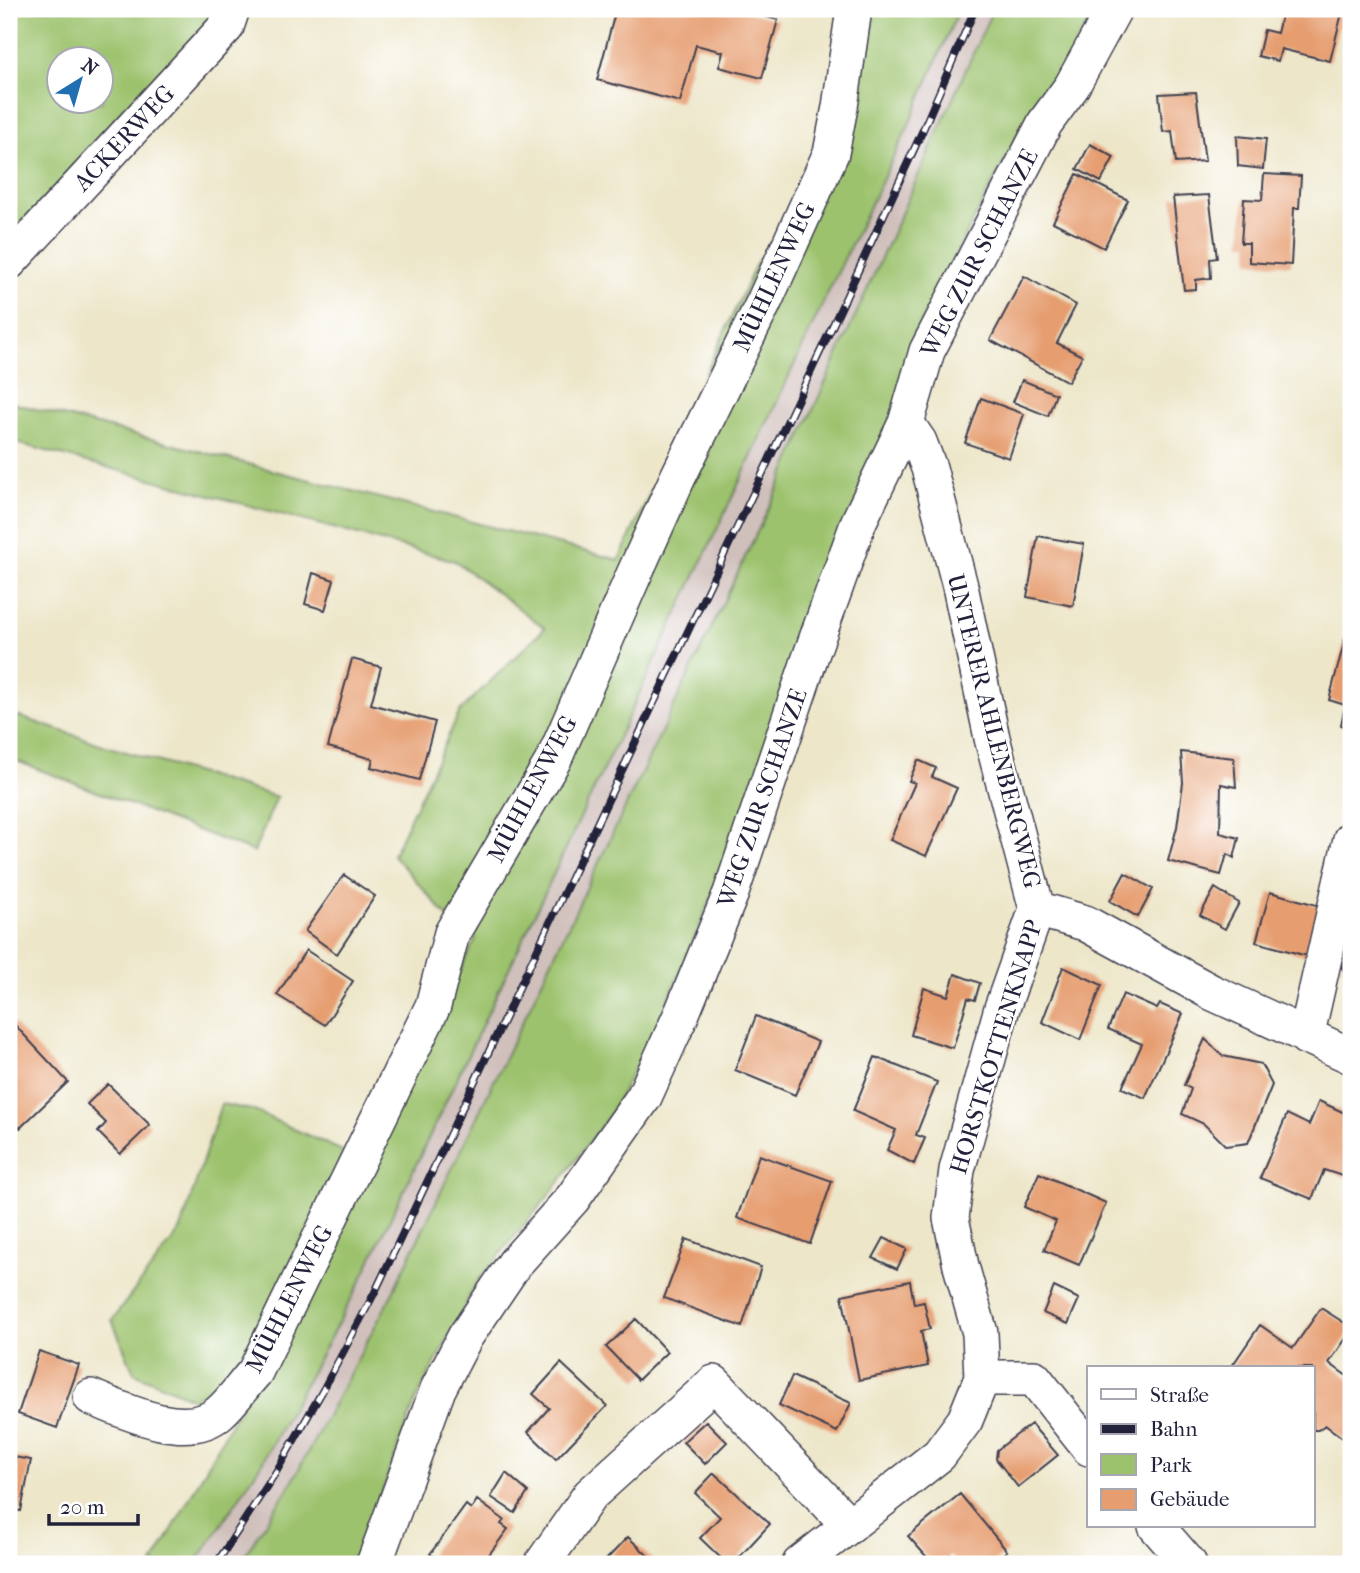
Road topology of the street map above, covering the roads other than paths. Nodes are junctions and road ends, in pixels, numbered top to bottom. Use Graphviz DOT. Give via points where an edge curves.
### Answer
graph roads {
  1 [pos="232,9"];
  2 [pos="1114,9"];
  3 [pos="853,14"];
  4 [pos="9,262"];
  5 [pos="906,423"];
  6 [pos="1351,839"];
  7 [pos="1037,909"];
  8 [pos="1306,1037"];
  9 [pos="1351,1056"];
  10 [pos="982,1378"];
  11 [pos="91,1397"];
  12 [pos="1087,1445"];
  13 [pos="849,1525"];
  14 [pos="1158,1528"];
  15 [pos="374,1564"];
  16 [pos="542,1564"];
  17 [pos="800,1564"];
  18 [pos="1189,1564"];
  1 -- 4 [label="street, ACKERWEG" via="226,27"];
  2 -- 5 [label="street, WEG ZUR SCHANZE" via="1072,86 1045,123 927,351"];
  3 -- 11 [label="street, MÜHLENWEG" via="831,153 678,477 554,759 452,933 433,1006 255,1372 218,1415 199,1423 173,1424 138,1417"];
  5 -- 7 [label="street, UNTERER AHLENBERGWEG" via="929,468"];
  5 -- 15 [label="street, WEG ZUR SCHANZE" via="859,522 731,893 644,1097 573,1198 515,1263 465,1337 438,1389"];
  6 -- 8 [label="street"];
  7 -- 8 [label="street, UNTERER AHLENBERGWEG" via="1085,923 1211,992"];
  7 -- 10 [label="street, HORSTKOTTENKNAPP" via="1002,1008 957,1170 951,1218 980,1333"];
  8 -- 9 [label="street, UNTERER AHLENBERGWEG"];
  10 -- 12 [label="street" via="1034,1378"];
  10 -- 13 [label="street, HORSTKOTTENKNAPP" via="965,1420 939,1455"];
  13 -- 16 [label="street" via="714,1383 590,1495"];
  13 -- 17 [label="street, HORSTKOTTENKNAPP"];
  14 -- 18 [label="street"];
}
